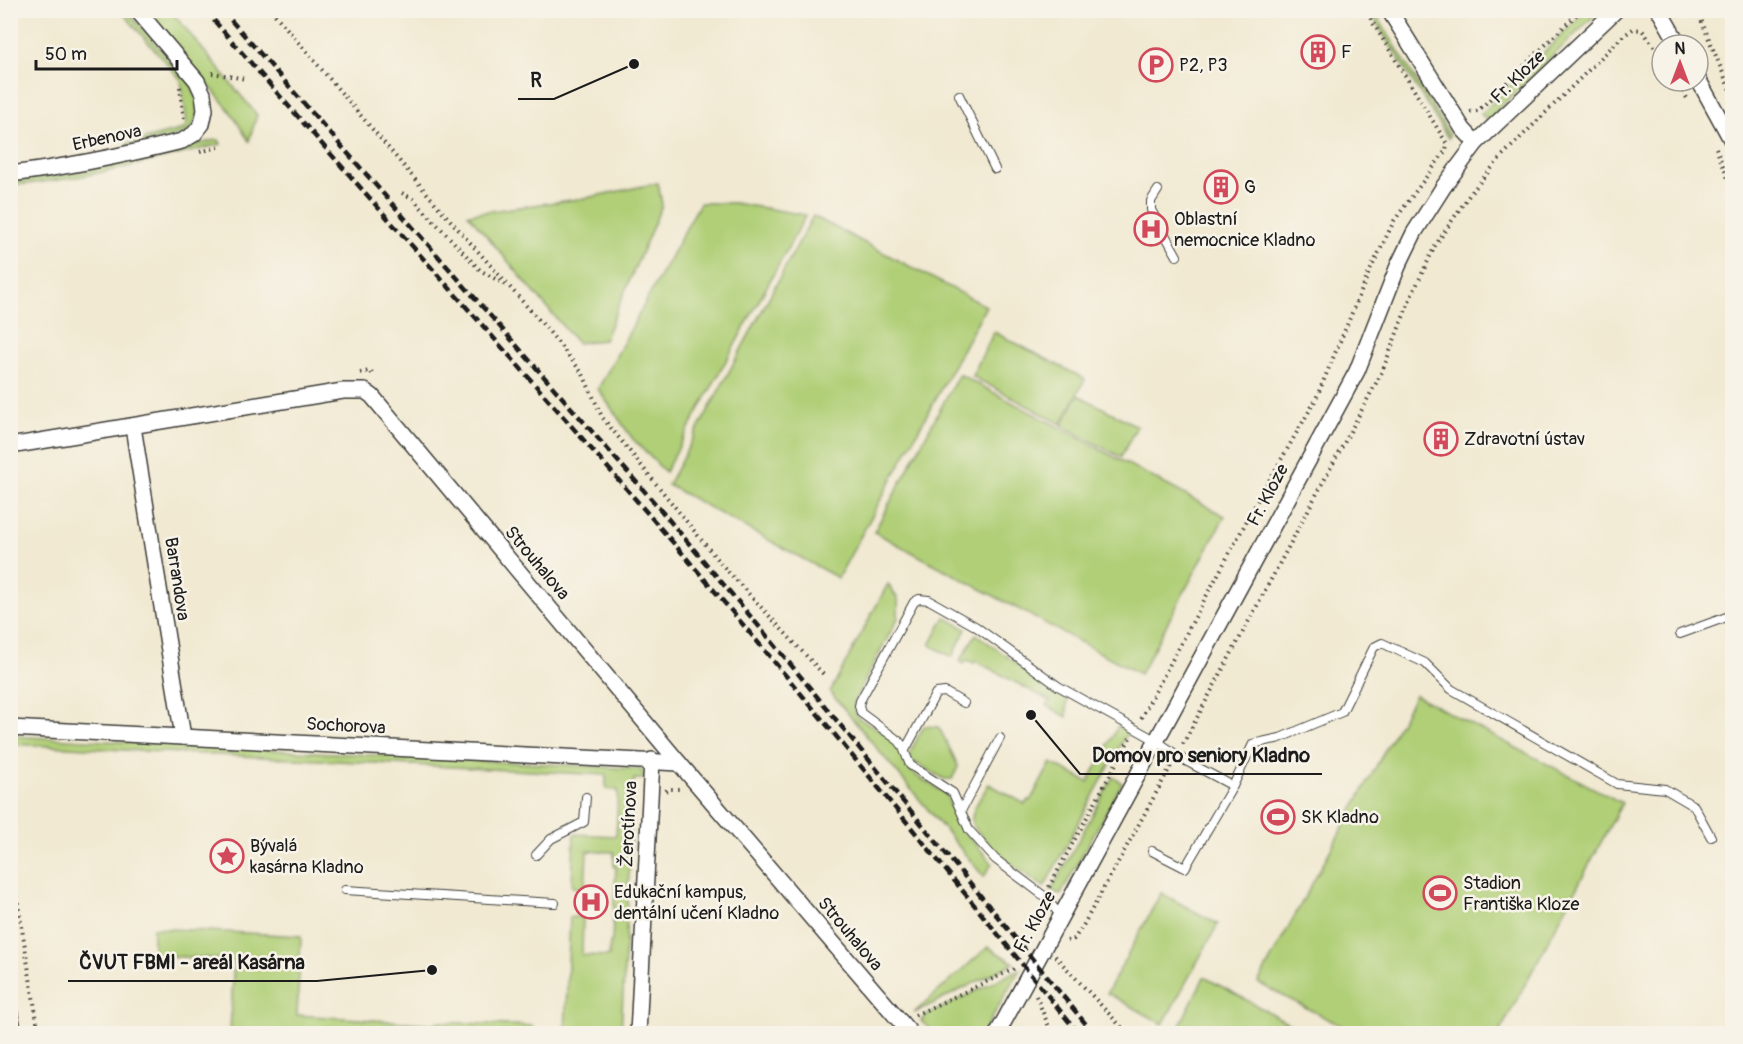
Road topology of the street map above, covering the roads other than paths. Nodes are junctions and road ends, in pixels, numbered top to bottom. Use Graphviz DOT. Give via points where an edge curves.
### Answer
graph roads {
  1 [pos="137,10"];
  2 [pos="1389,10"];
  3 [pos="1616,10"];
  4 [pos="1659,10"];
  5 [pos="1672,33"];
  6 [pos="1706,93"];
  7 [pos="959,95"];
  8 [pos="1732,141"];
  9 [pos="1476,143"];
  10 [pos="995,169"];
  11 [pos="10,174"];
  12 [pos="1158,190"];
  13 [pos="1177,256"];
  14 [pos="133,427"];
  15 [pos="10,446"];
  16 [pos="1732,615"];
  17 [pos="1680,634"];
  18 [pos="964,703"];
  19 [pos="10,728"];
  20 [pos="183,737"];
  21 [pos="1000,738"];
  22 [pos="1156,741"];
  23 [pos="904,750"];
  24 [pos="652,760"];
  25 [pos="679,763"];
  26 [pos="1233,786"];
  27 [pos="586,797"];
  28 [pos="961,811"];
  29 [pos="1711,837"];
  30 [pos="1152,851"];
  31 [pos="536,855"];
  32 [pos="345,890"];
  33 [pos="555,903"];
  34 [pos="1061,916"];
  35 [pos="10,1014"];
  36 [pos="14,1034"];
  37 [pos="638,1034"];
  38 [pos="911,1034"];
  39 [pos="997,1034"];
  1 -- 11 [label="street, Erbenova" via="200,87 205,101 202,122 194,134 182,141 83,164"];
  2 -- 9 [label="street" via="1463,129"];
  3 -- 9 [label="street, Fr. Kloze"];
  4 -- 5 [label="street"];
  6 -- 8 [label="street"];
  7 -- 10 [label="lane"];
  9 -- 22 [label="street, Fr. Kloze" via="1414,233 1357,370"];
  12 -- 13 [label="lane" via="1151,210"];
  14 -- 15 [label="street, Strouhalova"];
  14 -- 20 [label="street, Barrandova"];
  14 -- 25 [label="street, Strouhalova" via="343,391 365,391"];
  16 -- 17 [label="lane"];
  18 -- 23 [label="lane" via="945,692 936,693"];
  19 -- 20 [label="street, Sochorova"];
  20 -- 24 [label="street, Sochorova"];
  21 -- 28 [label="lane"];
  22 -- 23 [label="lane" via="1058,686 975,626 924,599 911,604 859,704 861,713 896,738"];
  22 -- 26 [label="lane"];
  22 -- 34 [label="street, Fr. Kloze"];
  23 -- 28 [label="lane" via="914,769 953,793"];
  24 -- 25 [label="street, Sochorova"];
  24 -- 37 [label="street, Žerotínova"];
  25 -- 38 [label="street, Strouhalova"];
  26 -- 29 [label="lane" via="1253,744 1280,738 1342,712 1374,647 1382,643 1425,663 1451,689 1617,784 1665,789 1694,806"];
  26 -- 30 [label="lane" via="1185,868"];
  27 -- 31 [label="lane" via="584,822 551,839"];
  28 -- 34 [label="lane" via="969,830 995,859 1044,896"];
  32 -- 33 [label="lane"];
  34 -- 39 [label="street, Fr. Kloze"];
  35 -- 36 [label="street"];
}
